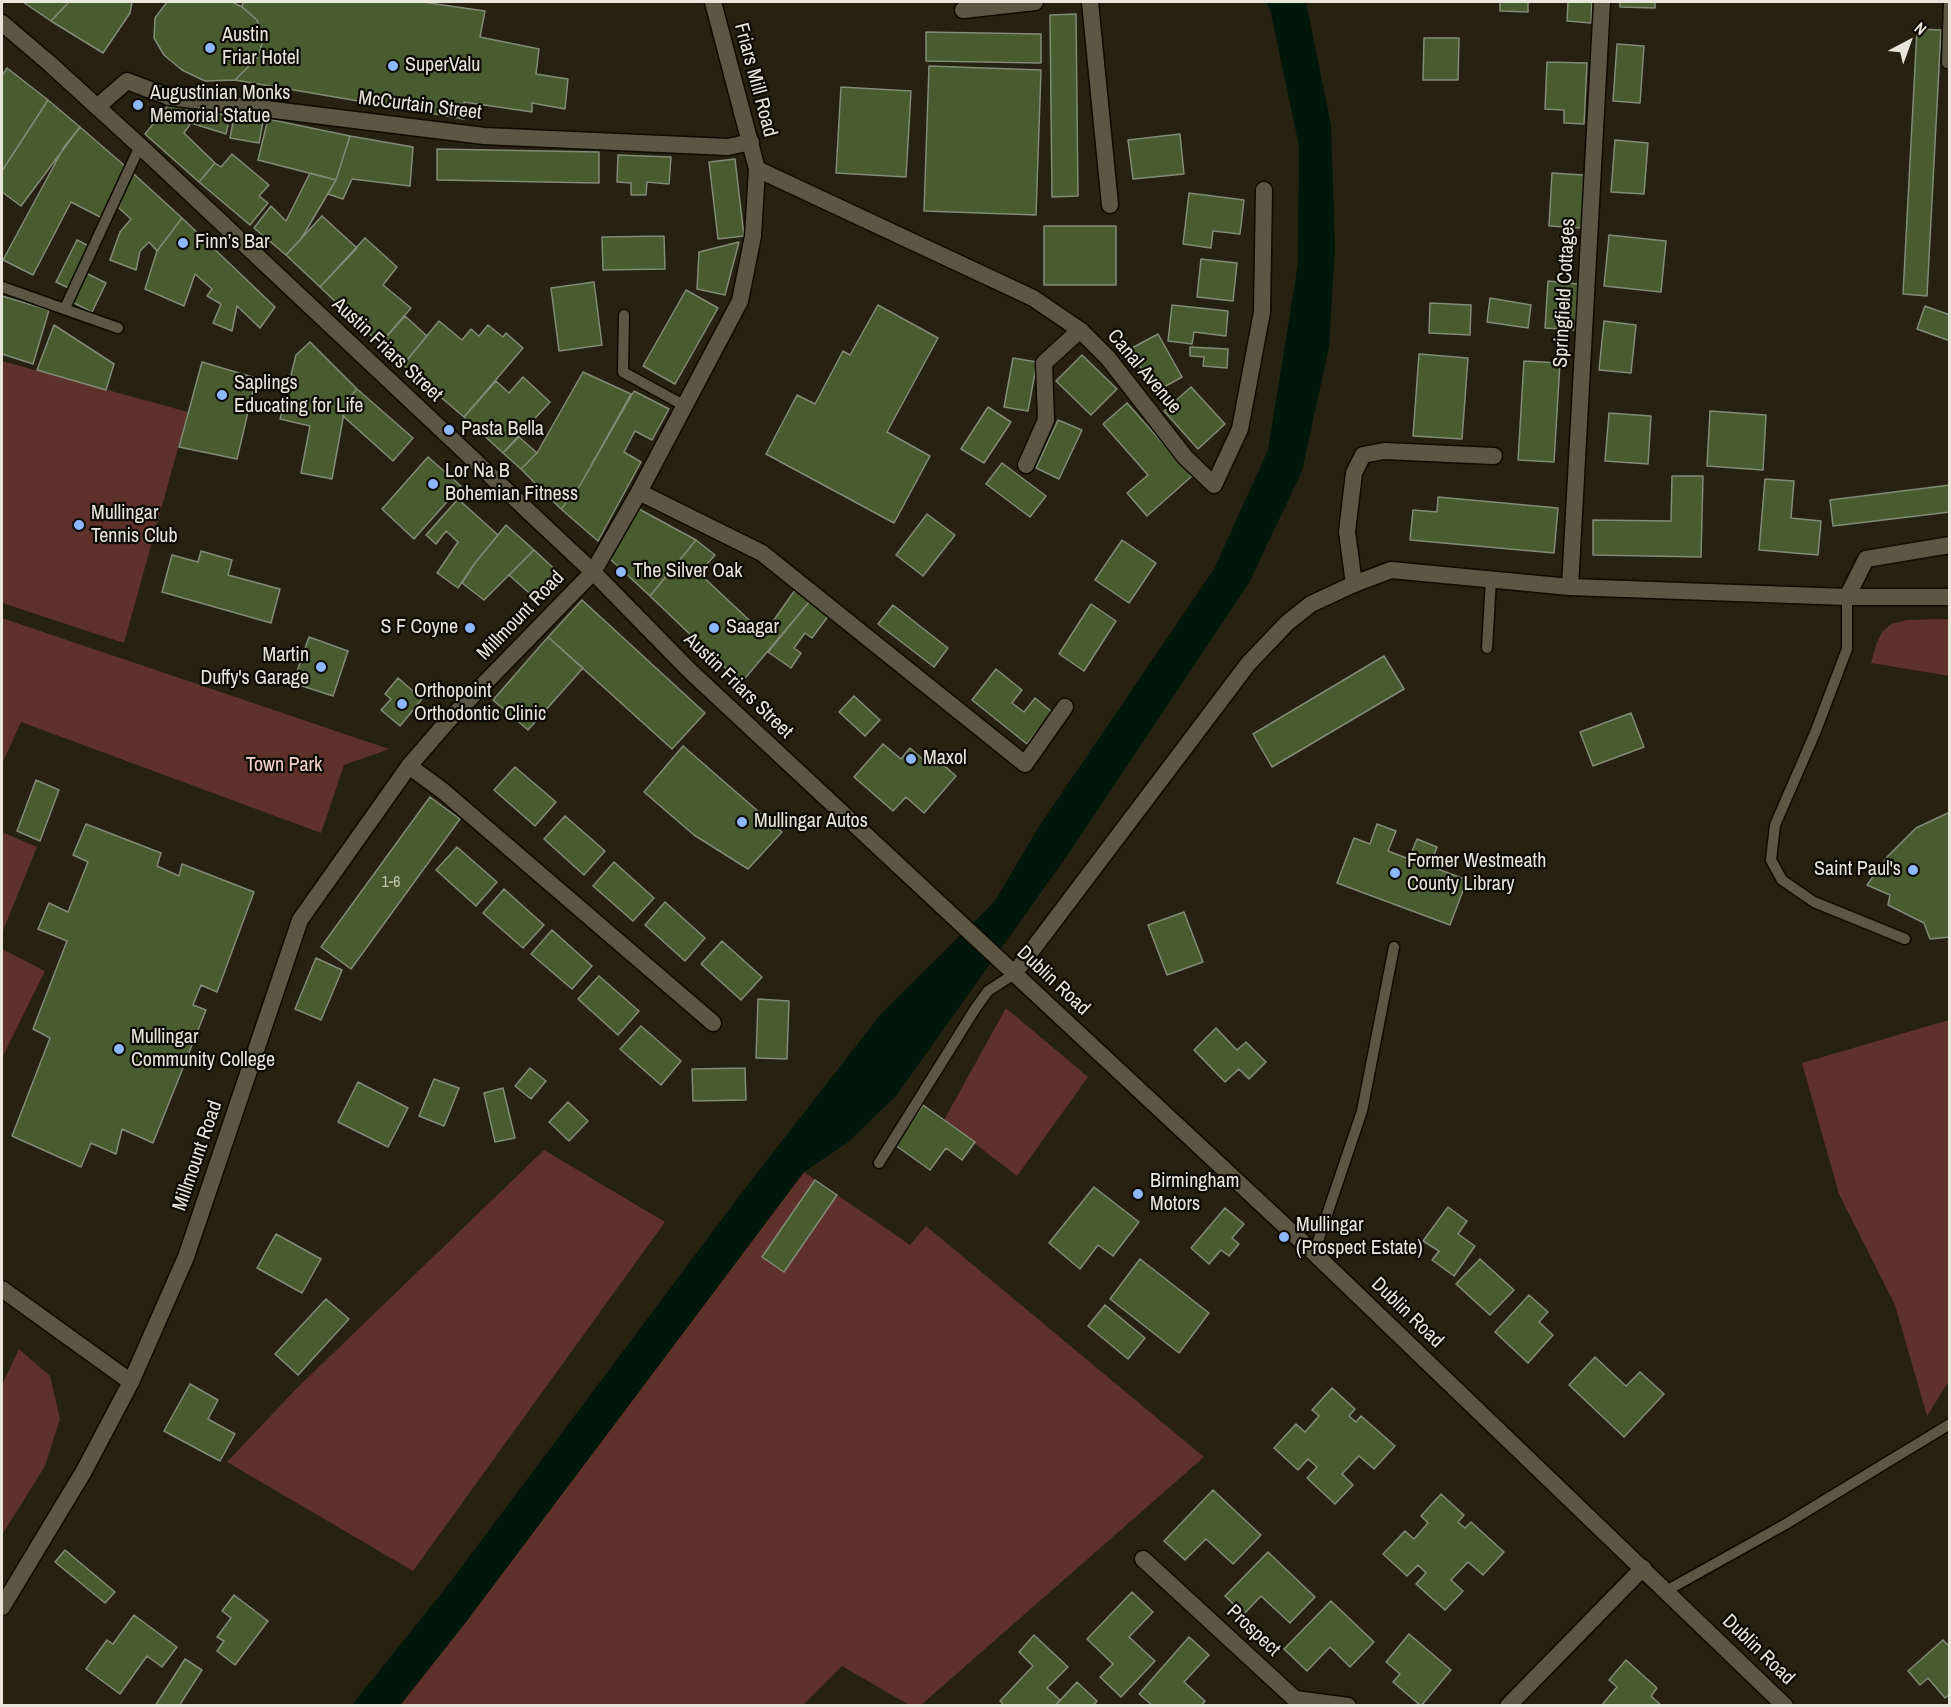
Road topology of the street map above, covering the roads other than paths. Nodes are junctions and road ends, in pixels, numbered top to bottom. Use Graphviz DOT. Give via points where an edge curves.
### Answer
graph roads {
  1 [pos="713,2"];
  2 [pos="1035,2"];
  3 [pos="1090,2"];
  4 [pos="1602,2"];
  5 [pos="1950,2"];
  6 [pos="963,10"];
  7 [pos="2,23"];
  8 [pos="1947,63"];
  9 [pos="97,107"];
  10 [pos="751,142"];
  11 [pos="140,146"];
  12 [pos="757,169"];
  13 [pos="1264,190"];
  14 [pos="1110,205"];
  15 [pos="2,287"];
  16 [pos="64,308"];
  17 [pos="624,315"];
  18 [pos="118,328"];
  19 [pos="1080,330"];
  20 [pos="685,406"];
  21 [pos="1494,456"];
  22 [pos="1026,465"];
  23 [pos="639,492"];
  24 [pos="1950,545"];
  25 [pos="593,572"];
  26 [pos="1491,579"];
  27 [pos="1354,584"];
  28 [pos="1570,587"];
  29 [pos="1847,597"];
  30 [pos="1950,597"];
  31 [pos="1487,648"];
  32 [pos="1065,708"];
  33 [pos="410,766"];
  34 [pos="1905,939"];
  35 [pos="1394,947"];
  36 [pos="996,957"];
  37 [pos="1014,974"];
  38 [pos="713,1023"];
  39 [pos="879,1163"];
  40 [pos="1314,1253"];
  41 [pos="2,1289"];
  42 [pos="131,1382"];
  43 [pos="1950,1424"];
  44 [pos="1143,1559"];
  45 [pos="1643,1568"];
  46 [pos="1666,1591"];
  47 [pos="2,1607"];
  48 [pos="1348,1706"];
  49 [pos="1508,1706"];
  50 [pos="1785,1706"];
  1 -- 10 [label="street, Friars Mill Road"];
  2 -- 6 [label="street"];
  3 -- 14 [label="street"];
  4 -- 28 [label="street, Springfield Cottages"];
  5 -- 8 [label="lane"];
  7 -- 9 [label="street, Austin Friars Street"];
  9 -- 10 [label="street, McCurtain Street" via="126,81 169,97 484,136 728,147"];
  9 -- 11 [label="street, Austin Friars Street"];
  10 -- 12 [label="street, Friars Mill Road"];
  11 -- 16 [label="lane"];
  11 -- 25 [label="street, Austin Friars Street"];
  12 -- 19 [label="street, Canal Avenue" via="1034,298"];
  12 -- 20 [label="street" via="753,236 740,301"];
  13 -- 19 [label="street, Canal Avenue" via="1262,312 1240,429 1214,485 1185,457"];
  15 -- 16 [label="lane"];
  16 -- 18 [label="lane"];
  17 -- 20 [label="lane" via="623,372"];
  19 -- 22 [label="street" via="1044,363 1046,420"];
  20 -- 23 [label="street"];
  21 -- 27 [label="street" via="1384,451 1363,454 1354,473 1347,532"];
  23 -- 25 [label="street"];
  23 -- 32 [label="street" via="762,553 1025,764"];
  24 -- 29 [label="street" via="1866,559"];
  25 -- 33 [label="street, Millmount Road" via="447,722"];
  25 -- 36 [label="street, Austin Friars Street" via="690,671"];
  26 -- 27 [label="street" via="1391,570"];
  26 -- 28 [label="street"];
  26 -- 31 [label="lane"];
  27 -- 37 [label="street" via="1311,604 1248,664"];
  28 -- 29 [label="street"];
  29 -- 30 [label="street"];
  29 -- 34 [label="lane" via="1847,650 1775,825 1771,860 1782,880 1814,902"];
  33 -- 38 [label="street"];
  33 -- 42 [label="street, Millmount Road" via="300,920 186,1257"];
  35 -- 40 [label="lane" via="1362,1111"];
  36 -- 37 [label="street, Dublin Road"];
  37 -- 39 [label="lane" via="987,991"];
  37 -- 40 [label="street, Dublin Road"];
  40 -- 45 [label="street, Dublin Road"];
  41 -- 42 [label="street"];
  42 -- 47 [label="street, Millmount Road" via="84,1471"];
  43 -- 46 [label="lane"];
  44 -- 48 [label="street, Prospect" via="1295,1699"];
  45 -- 46 [label="street, Dublin Road"];
  45 -- 49 [label="street"];
  46 -- 50 [label="street, Dublin Road"];
}
